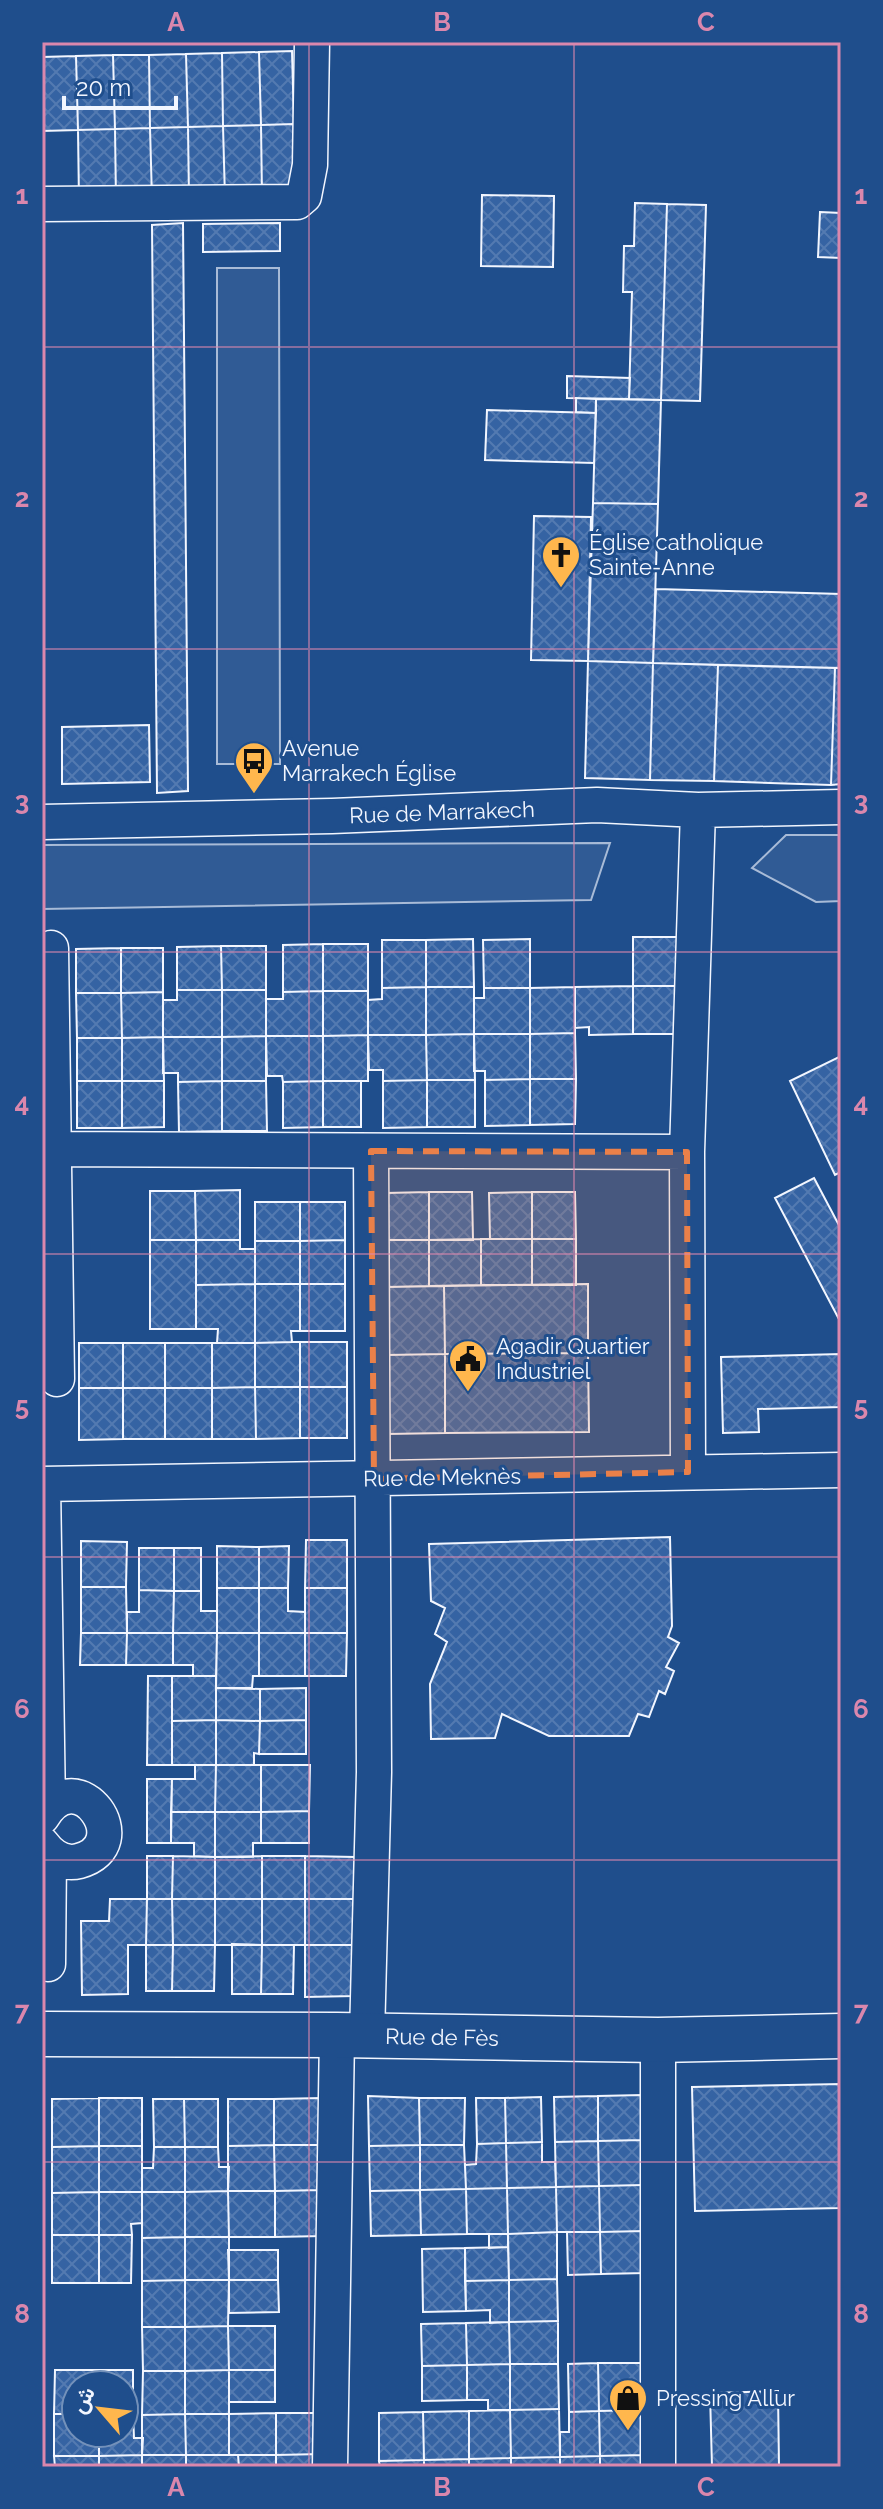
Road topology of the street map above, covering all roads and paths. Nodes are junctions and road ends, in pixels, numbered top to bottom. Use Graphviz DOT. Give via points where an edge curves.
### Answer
graph roads {
  1 [pos="312,42"];
  2 [pos="42,204"];
  3 [pos="841,807"];
  4 [pos="698,810"];
  5 [pos="42,822"];
  6 [pos="51,948"];
  7 [pos="54,1149"];
  8 [pos="371,1151"];
  9 [pos="687,1152"];
  10 [pos="48,1228"];
  11 [pos="57,1379"];
  12 [pos="841,1470"];
  13 [pos="688,1472"];
  14 [pos="374,1479"];
  15 [pos="42,1484"];
  16 [pos="45,1812"];
  17 [pos="46,1849"];
  18 [pos="48,1964"];
  19 [pos="42,2034"];
  20 [pos="352,2036"];
  21 [pos="841,2036"];
  22 [pos="658,2040"];
  23 [pos="330,2467"];
  24 [pos="658,2467"];
  1 -- 2 [label="street" via="310,165 304,196 297,202"];
  3 -- 4 [label="street, Rue de Marrakech"];
  4 -- 5 [label="street, Rue de Marrakech" via="597,805"];
  4 -- 9 [label="street"];
  6 -- 7 [label="street"];
  7 -- 8 [label="street"];
  7 -- 10 [label="street"];
  8 -- 9 [label="street"];
  8 -- 14 [label="street"];
  9 -- 13 [label="street"];
  10 -- 11 [label="street"];
  12 -- 13 [label="street, Rue de Meknès"];
  13 -- 14 [label="street, Rue de Meknès"];
  14 -- 15 [label="street, Rue de Meknès"];
  14 -- 20 [label="street" via="374,1772"];
  15 -- 16 [label="street"];
  16 -- 17 [label="street" via="58,1800 84,1799 102,1816 104,1828 103,1841 85,1859 60,1861"];
  17 -- 18 [label="street"];
  19 -- 20 [label="street, Rue de Fès"];
  20 -- 22 [label="street, Rue de Fès"];
  20 -- 23 [label="street"];
  21 -- 22 [label="street, Rue de Fès"];
  22 -- 24 [label="street"];
}
